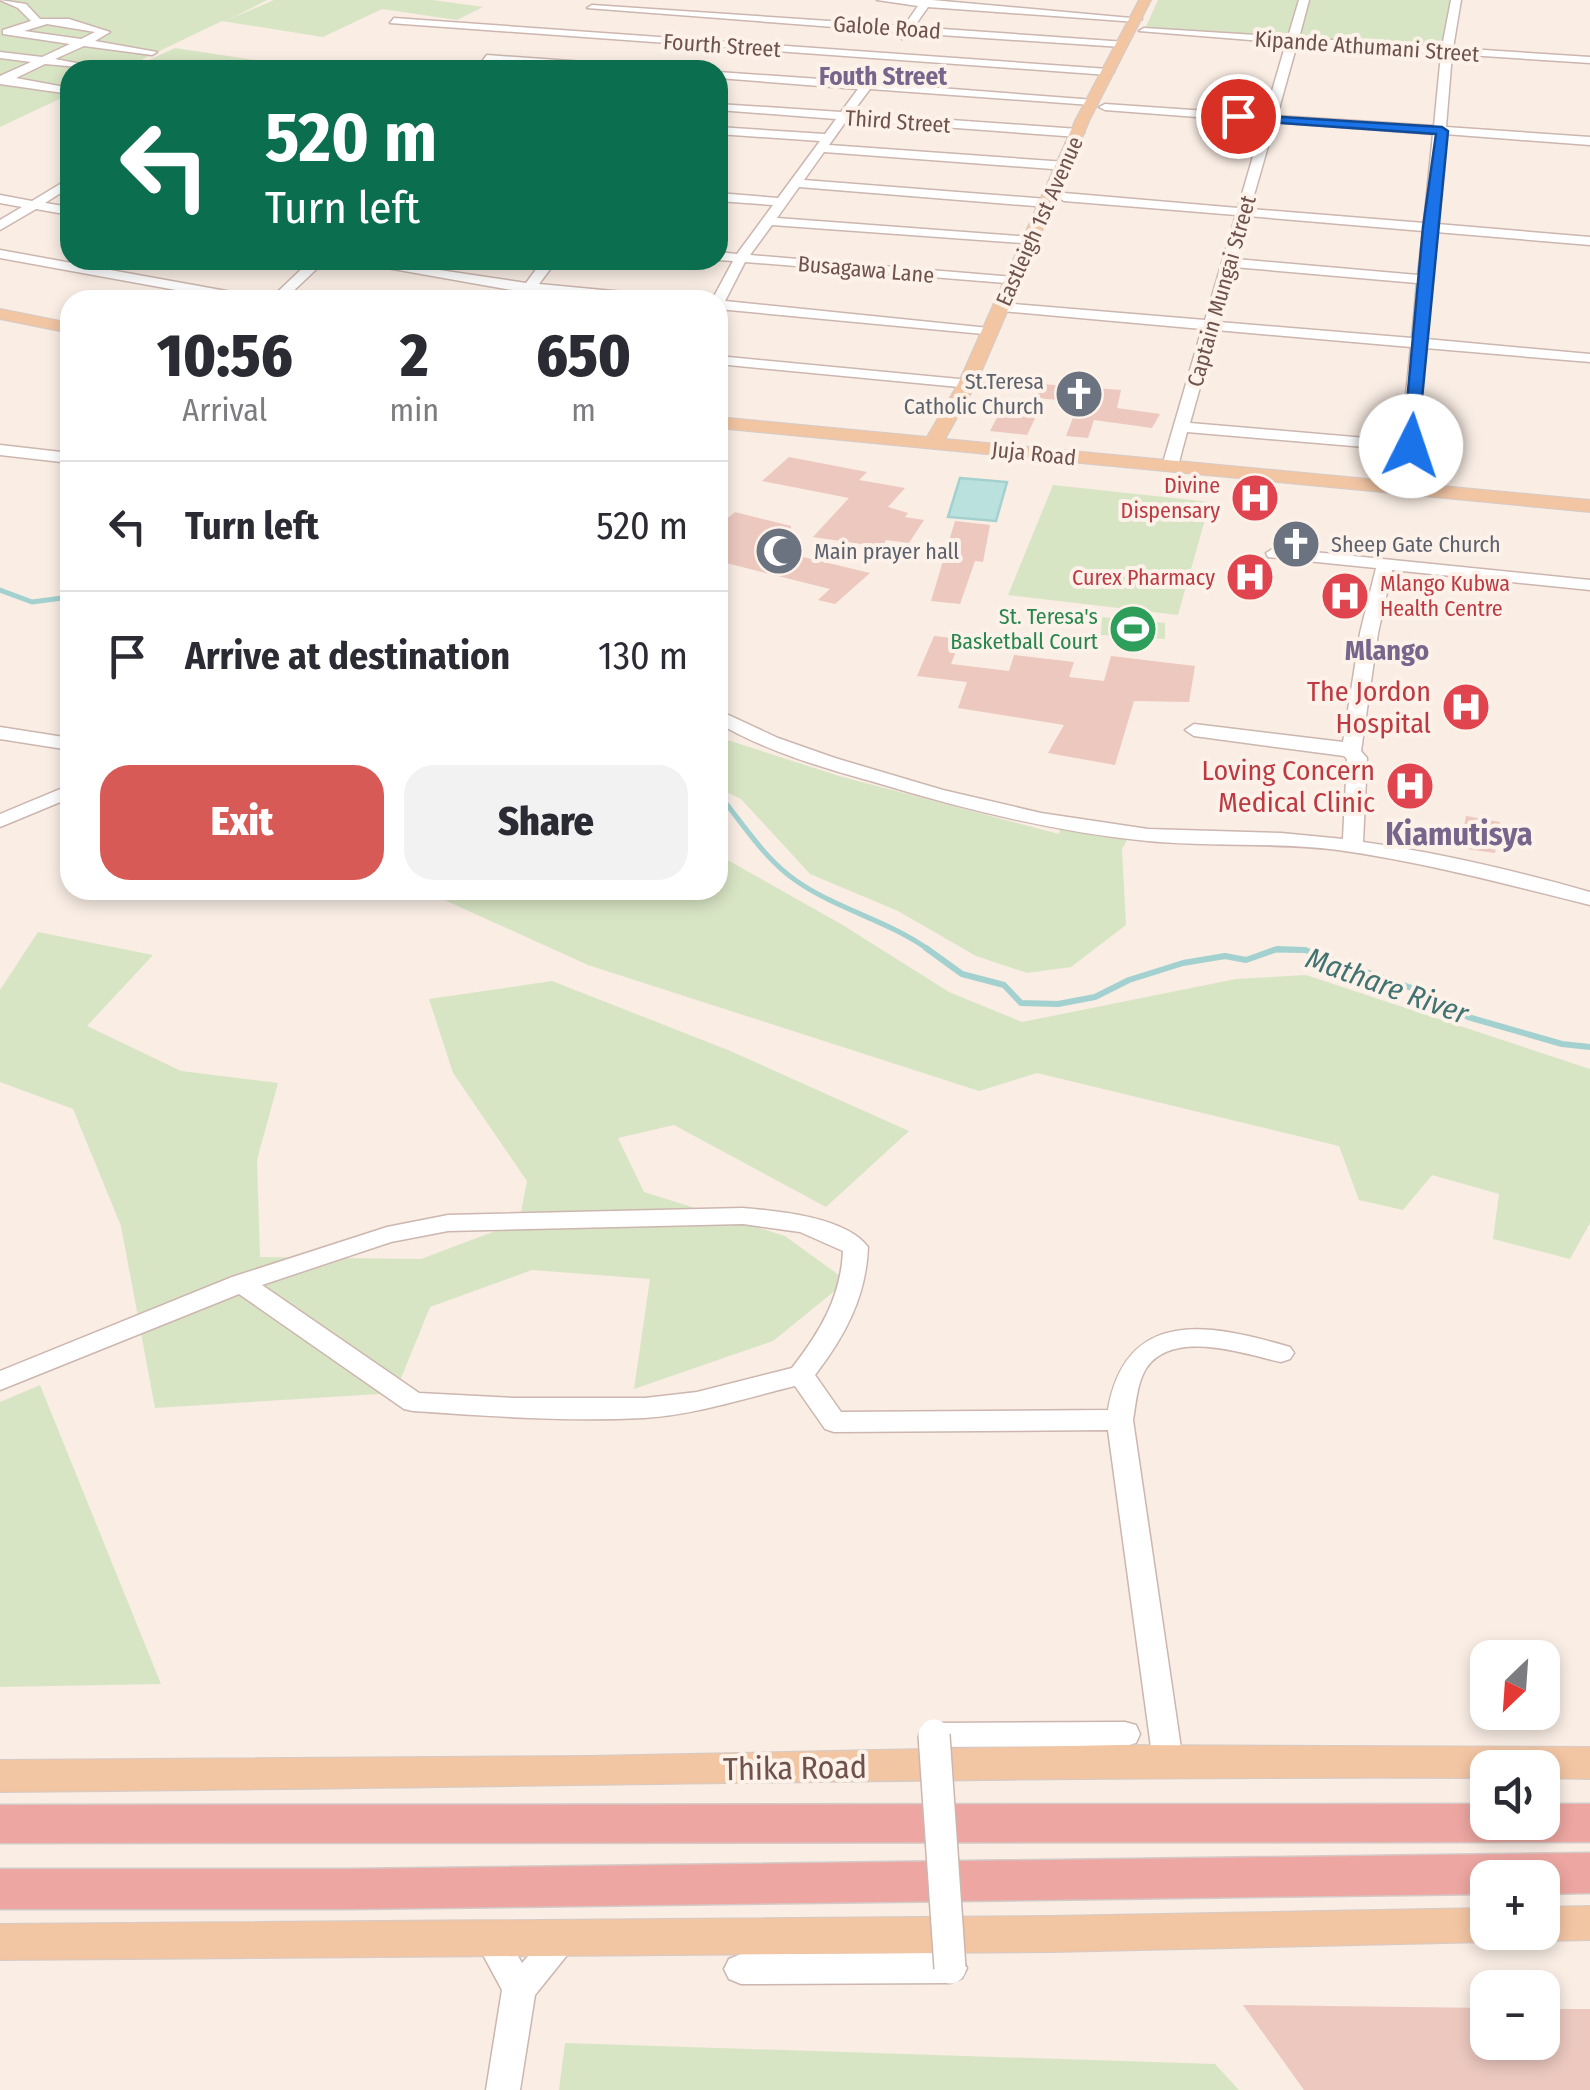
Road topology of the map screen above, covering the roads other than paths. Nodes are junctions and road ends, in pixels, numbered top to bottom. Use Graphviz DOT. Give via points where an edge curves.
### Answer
graph roads {
  1 [pos="3,0"];
  2 [pos="882,0"];
  3 [pos="1145,0"];
  4 [pos="1158,0"];
  5 [pos="1304,0"];
  6 [pos="1456,0"];
  7 [pos="926,1"];
  8 [pos="596,4"];
  9 [pos="35,19"];
  10 [pos="394,21"];
  11 [pos="1140,25"];
  12 [pos="907,28"];
  13 [pos="6,32"];
  14 [pos="1292,41"];
  15 [pos="84,43"];
  16 [pos="1122,44"];
  17 [pos="152,52"];
  18 [pos="544,52"];
  19 [pos="1447,52"];
  20 [pos="2,55"];
  21 [pos="888,56"];
  22 [pos="487,58"];
  23 [pos="593,60"];
  24 [pos="1590,60"];
  25 [pos="44,61"];
  26 [pos="60,63"];
  27 [pos="1108,72"];
  28 [pos="728,75"];
  29 [pos="2,79"];
  30 [pos="866,85"];
  31 [pos="60,88"];
  32 [pos="1098,105"];
  33 [pos="728,109"];
  34 [pos="845,117"];
  35 [pos="1271,119"];
  36 [pos="728,131"];
  37 [pos="1442,131"];
  38 [pos="1078,133"];
  39 [pos="1590,141"];
  40 [pos="826,143"];
  41 [pos="1066,166"];
  42 [pos="798,183"];
  43 [pos="60,188"];
  44 [pos="728,198"];
  45 [pos="0,199"];
  46 [pos="1055,200"];
  47 [pos="783,202"];
  48 [pos="32,204"];
  49 [pos="60,209"];
  50 [pos="1243,212"];
  51 [pos="769,221"];
  52 [pos="0,226"];
  53 [pos="1429,227"];
  54 [pos="1032,240"];
  55 [pos="1590,240"];
  56 [pos="0,254"];
  57 [pos="728,257"];
  58 [pos="740,258"];
  59 [pos="1228,262"];
  60 [pos="60,265"];
  61 [pos="88,270"];
  62 [pos="308,270"];
  63 [pos="411,270"];
  64 [pos="543,270"];
  65 [pos="1425,280"];
  66 [pos="1014,281"];
  67 [pos="529,289"];
  68 [pos="199,290"];
  69 [pos="287,290"];
  70 [pos="541,290"];
  71 [pos="724,290"];
  72 [pos="728,304"];
  73 [pos="1010,308"];
  74 [pos="0,314"];
  75 [pos="60,326"];
  76 [pos="1211,326"];
  77 [pos="988,332"];
  78 [pos="1420,344"];
  79 [pos="1590,358"];
  80 [pos="728,361"];
  81 [pos="973,385"];
  82 [pos="728,424"];
  83 [pos="1182,426"];
  84 [pos="948,435"];
  85 [pos="1411,446"];
  86 [pos="0,450"];
  87 [pos="60,457"];
  88 [pos="1170,466"];
  89 [pos="1404,490"];
  90 [pos="1590,506"];
  91 [pos="1274,553"];
  92 [pos="1384,565"];
  93 [pos="1590,586"];
  94 [pos="728,721"];
  95 [pos="1194,730"];
  96 [pos="0,734"];
  97 [pos="60,743"];
  98 [pos="1351,752"];
  99 [pos="60,795"];
  100 [pos="0,820"];
  101 [pos="1353,847"];
  102 [pos="1590,899"];
  103 [pos="241,1283"];
  104 [pos="1281,1353"];
  105 [pos="801,1375"];
  106 [pos="0,1381"];
  107 [pos="1120,1420"];
  108 [pos="1125,1734"];
  109 [pos="1168,1762"];
  110 [pos="1590,1763"];
  111 [pos="0,1776"];
  112 [pos="1590,1823"];
  113 [pos="0,1824"];
  114 [pos="1590,1872"];
  115 [pos="0,1889"];
  116 [pos="1590,1923"];
  117 [pos="1560,1924"];
  118 [pos="1470,1925"];
  119 [pos="564,1939"];
  120 [pos="491,1940"];
  121 [pos="0,1942"];
  122 [pos="741,1969"];
  123 [pos="519,1989"];
  124 [pos="503,2090"];
  1 -- 9 [label="street"];
  2 -- 7 [label="street, Kipande Athumani Street"];
  3 -- 11 [label="main road, Eastleigh 1st Avenue"];
  4 -- 11 [label="main road, Eastleigh 1st Avenue"];
  5 -- 14 [label="street, Captain Mungai Street"];
  6 -- 19 [label="street"];
  7 -- 11 [label="street, Kipande Athumani Street"];
  7 -- 12 [label="street"];
  8 -- 12 [label="street, Galole Road"];
  8 -- 18 [label="street"];
  9 -- 13 [label="street"];
  9 -- 15 [label="street" via="104,31"];
  10 -- 18 [label="street, Fourth Street" via="516,31"];
  11 -- 14 [label="street, Kipande Athumani Street"];
  11 -- 16 [label="main road, Eastleigh 1st Avenue"];
  11 -- 32 [label="main road, Eastleigh 1st Avenue"];
  12 -- 16 [label="street, Galole Road"];
  12 -- 21 [label="street"];
  13 -- 15 [label="street"];
  14 -- 19 [label="street, Kipande Athumani Street"];
  14 -- 35 [label="street, Captain Mungai Street"];
  15 -- 17 [label="street"];
  15 -- 25 [label="street"];
  16 -- 27 [label="main road, Eastleigh 1st Avenue"];
  18 -- 21 [label="street, Fourth Street"];
  18 -- 22 [label="street"];
  18 -- 23 [label="street"];
  19 -- 24 [label="street, Kipande Athumani Street"];
  19 -- 37 [label="street"];
  20 -- 25 [label="street"];
  21 -- 27 [label="street, Fourth Street"];
  21 -- 30 [label="street"];
  25 -- 26 [label="street"];
  25 -- 29 [label="street"];
  27 -- 32 [label="main road, Eastleigh 1st Avenue"];
  28 -- 30 [label="street"];
  29 -- 31 [label="street"];
  30 -- 32 [label="street"];
  30 -- 34 [label="street"];
  32 -- 35 [label="street"];
  32 -- 38 [label="main road, Eastleigh 1st Avenue"];
  32 -- 46 [label="main road, Eastleigh 1st Avenue" via="1087,155"];
  33 -- 34 [label="street, Third Street"];
  34 -- 38 [label="street, Third Street"];
  34 -- 40 [label="street"];
  35 -- 37 [label="street"];
  35 -- 50 [label="street, Captain Mungai Street"];
  36 -- 40 [label="street"];
  37 -- 39 [label="street"];
  37 -- 53 [label="street"];
  38 -- 41 [label="main road, Eastleigh 1st Avenue"];
  40 -- 41 [label="street"];
  40 -- 42 [label="street"];
  41 -- 46 [label="main road, Eastleigh 1st Avenue"];
  42 -- 46 [label="street"];
  42 -- 47 [label="street"];
  43 -- 48 [label="street"];
  44 -- 47 [label="street"];
  45 -- 48 [label="street"];
  46 -- 50 [label="street"];
  46 -- 54 [label="main road, Eastleigh 1st Avenue"];
  46 -- 73 [label="main road, Eastleigh 1st Avenue"];
  47 -- 51 [label="street"];
  48 -- 49 [label="street"];
  48 -- 52 [label="street"];
  50 -- 53 [label="street"];
  50 -- 59 [label="street, Captain Mungai Street"];
  51 -- 54 [label="street"];
  51 -- 58 [label="street"];
  53 -- 55 [label="street"];
  53 -- 65 [label="street"];
  54 -- 66 [label="main road, Eastleigh 1st Avenue"];
  56 -- 60 [label="street"];
  57 -- 58 [label="street, Busagawa Lane"];
  58 -- 66 [label="street, Busagawa Lane"];
  58 -- 71 [label="street"];
  59 -- 65 [label="street"];
  59 -- 76 [label="street, Captain Mungai Street"];
  61 -- 68 [label="street"];
  62 -- 69 [label="street"];
  63 -- 67 [label="street"];
  64 -- 67 [label="street"];
  65 -- 78 [label="street"];
  66 -- 73 [label="main road, Eastleigh 1st Avenue"];
  67 -- 70 [label="street"];
  72 -- 77 [label="street"];
  73 -- 76 [label="street"];
  73 -- 77 [label="main road, Eastleigh 1st Avenue"];
  73 -- 81 [label="main road, Eastleigh 1st Avenue"];
  74 -- 75 [label="main road"];
  76 -- 78 [label="street"];
  76 -- 83 [label="street, Captain Mungai Street"];
  77 -- 81 [label="main road, Eastleigh 1st Avenue"];
  78 -- 79 [label="street"];
  78 -- 85 [label="street"];
  80 -- 81 [label="street"];
  81 -- 84 [label="main road, Eastleigh 1st Avenue"];
  82 -- 84 [label="main road, Juja Road" via="878,437"];
  83 -- 85 [label="street"];
  83 -- 88 [label="street, Captain Mungai Street"];
  84 -- 88 [label="main road, Juja Road" via="991,449"];
  85 -- 89 [label="street"];
  86 -- 87 [label="street"];
  88 -- 89 [label="main road, Juja Road"];
  89 -- 90 [label="main road, Juja Road"];
  91 -- 92 [label="street"];
  92 -- 93 [label="street"];
  92 -- 98 [label="street"];
  94 -- 101 [label="street" via="838,765 1052,823"];
  95 -- 98 [label="street"];
  96 -- 97 [label="street"];
  98 -- 101 [label="street" via="1358,776"];
  99 -- 100 [label="street"];
  101 -- 102 [label="street" via="1505,874"];
  103 -- 105 [label="street" via="413,1402 645,1408"];
  103 -- 105 [label="street" via="387,1235 448,1224 792,1220 834,1232 856,1247 848,1306"];
  103 -- 106 [label="street"];
  104 -- 107 [label="street" via="1202,1337 1156,1346 1135,1359 1126,1376"];
  105 -- 107 [label="street" via="834,1422"];
  107 -- 109 [label="street"];
  108 -- 122 [label="street, bridge" via="934,1735 950,1968"];
  109 -- 110 [label="main road, Thika Road"];
  109 -- 111 [label="main road, Thika Road"];
  112 -- 113 [label="highway, Thika Road"];
  114 -- 115 [label="highway"];
  116 -- 117 [label="main road"];
  118 -- 119 [label="main road"];
  119 -- 120 [label="main road"];
  119 -- 123 [label="street"];
  120 -- 121 [label="main road"];
  120 -- 123 [label="street"];
  123 -- 124 [label="street"];
}
